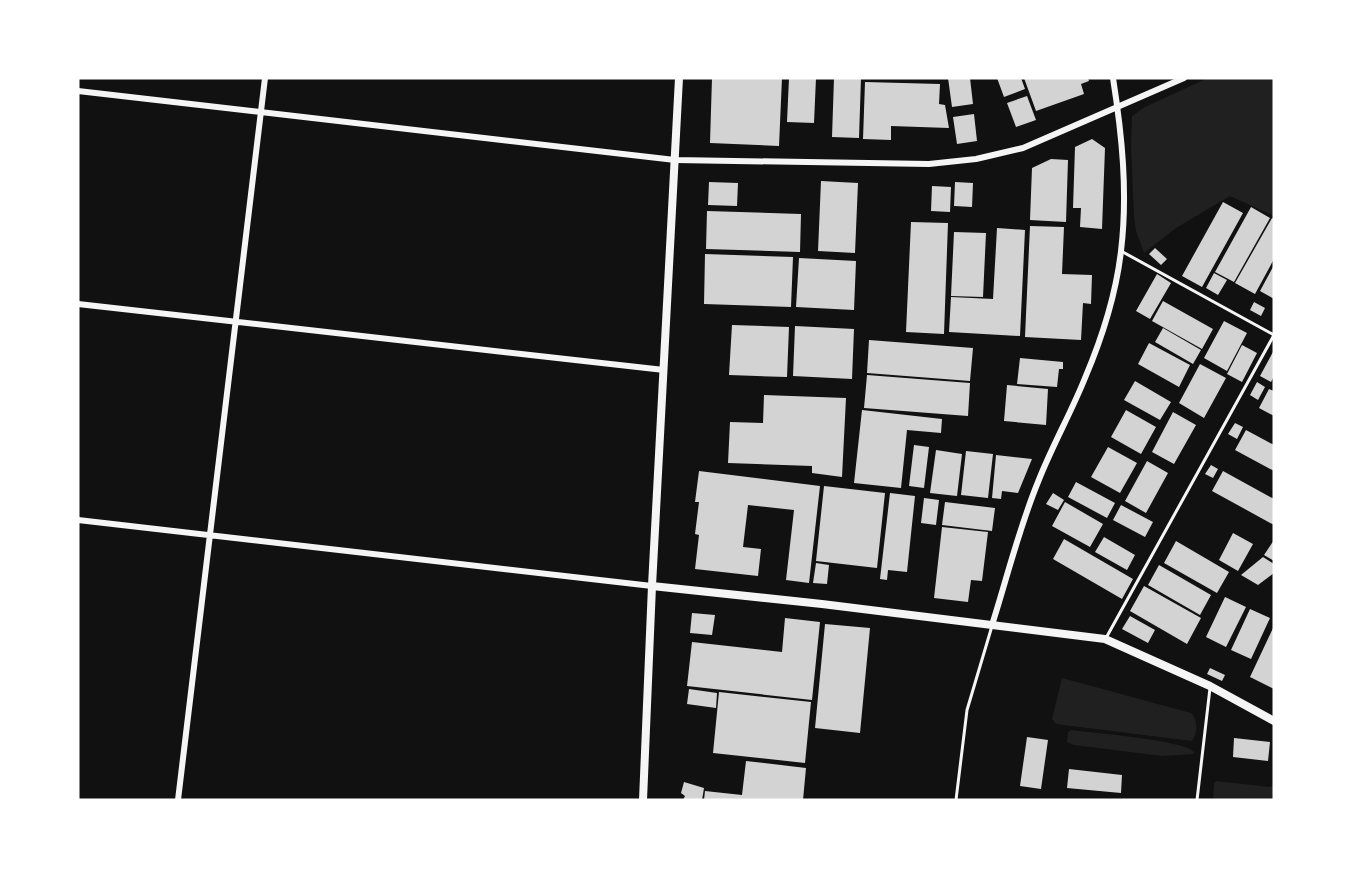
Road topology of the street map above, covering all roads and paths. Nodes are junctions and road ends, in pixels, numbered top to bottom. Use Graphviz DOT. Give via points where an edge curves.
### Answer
graph roads {
  1 [pos="265,78"];
  2 [pos="679,78"];
  3 [pos="1113,78"];
  4 [pos="1184,78"];
  5 [pos="78,91"];
  6 [pos="1118,108"];
  7 [pos="261,112"];
  8 [pos="675,160"];
  9 [pos="1121,251"];
  10 [pos="78,304"];
  11 [pos="235,321"];
  12 [pos="1274,335"];
  13 [pos="664,370"];
  14 [pos="78,520"];
  15 [pos="209,534"];
  16 [pos="652,586"];
  17 [pos="992,625"];
  18 [pos="1105,639"];
  19 [pos="1210,687"];
  20 [pos="1274,722"];
  21 [pos="178,800"];
  22 [pos="643,800"];
  23 [pos="956,800"];
  24 [pos="1197,800"];
  1 -- 7 [label="street"];
  2 -- 8 [label="street"];
  3 -- 6 [label="street"];
  4 -- 6 [label="street"];
  5 -- 7 [label="street"];
  6 -- 8 [label="street" via="1023,148 949,163"];
  6 -- 9 [label="street" via="1124,172"];
  7 -- 8 [label="street"];
  7 -- 11 [label="street"];
  8 -- 13 [label="street"];
  9 -- 12 [label="lane"];
  9 -- 17 [label="street" via="1099,343 1037,483"];
  10 -- 11 [label="street"];
  11 -- 13 [label="street"];
  11 -- 15 [label="street"];
  12 -- 18 [label="lane"];
  13 -- 16 [label="street"];
  14 -- 15 [label="street"];
  15 -- 16 [label="street"];
  15 -- 21 [label="street"];
  16 -- 17 [label="street"];
  16 -- 22 [label="street"];
  17 -- 18 [label="street"];
  17 -- 23 [label="lane" via="968,704"];
  18 -- 19 [label="street"];
  19 -- 20 [label="street"];
  19 -- 24 [label="lane"];
}
